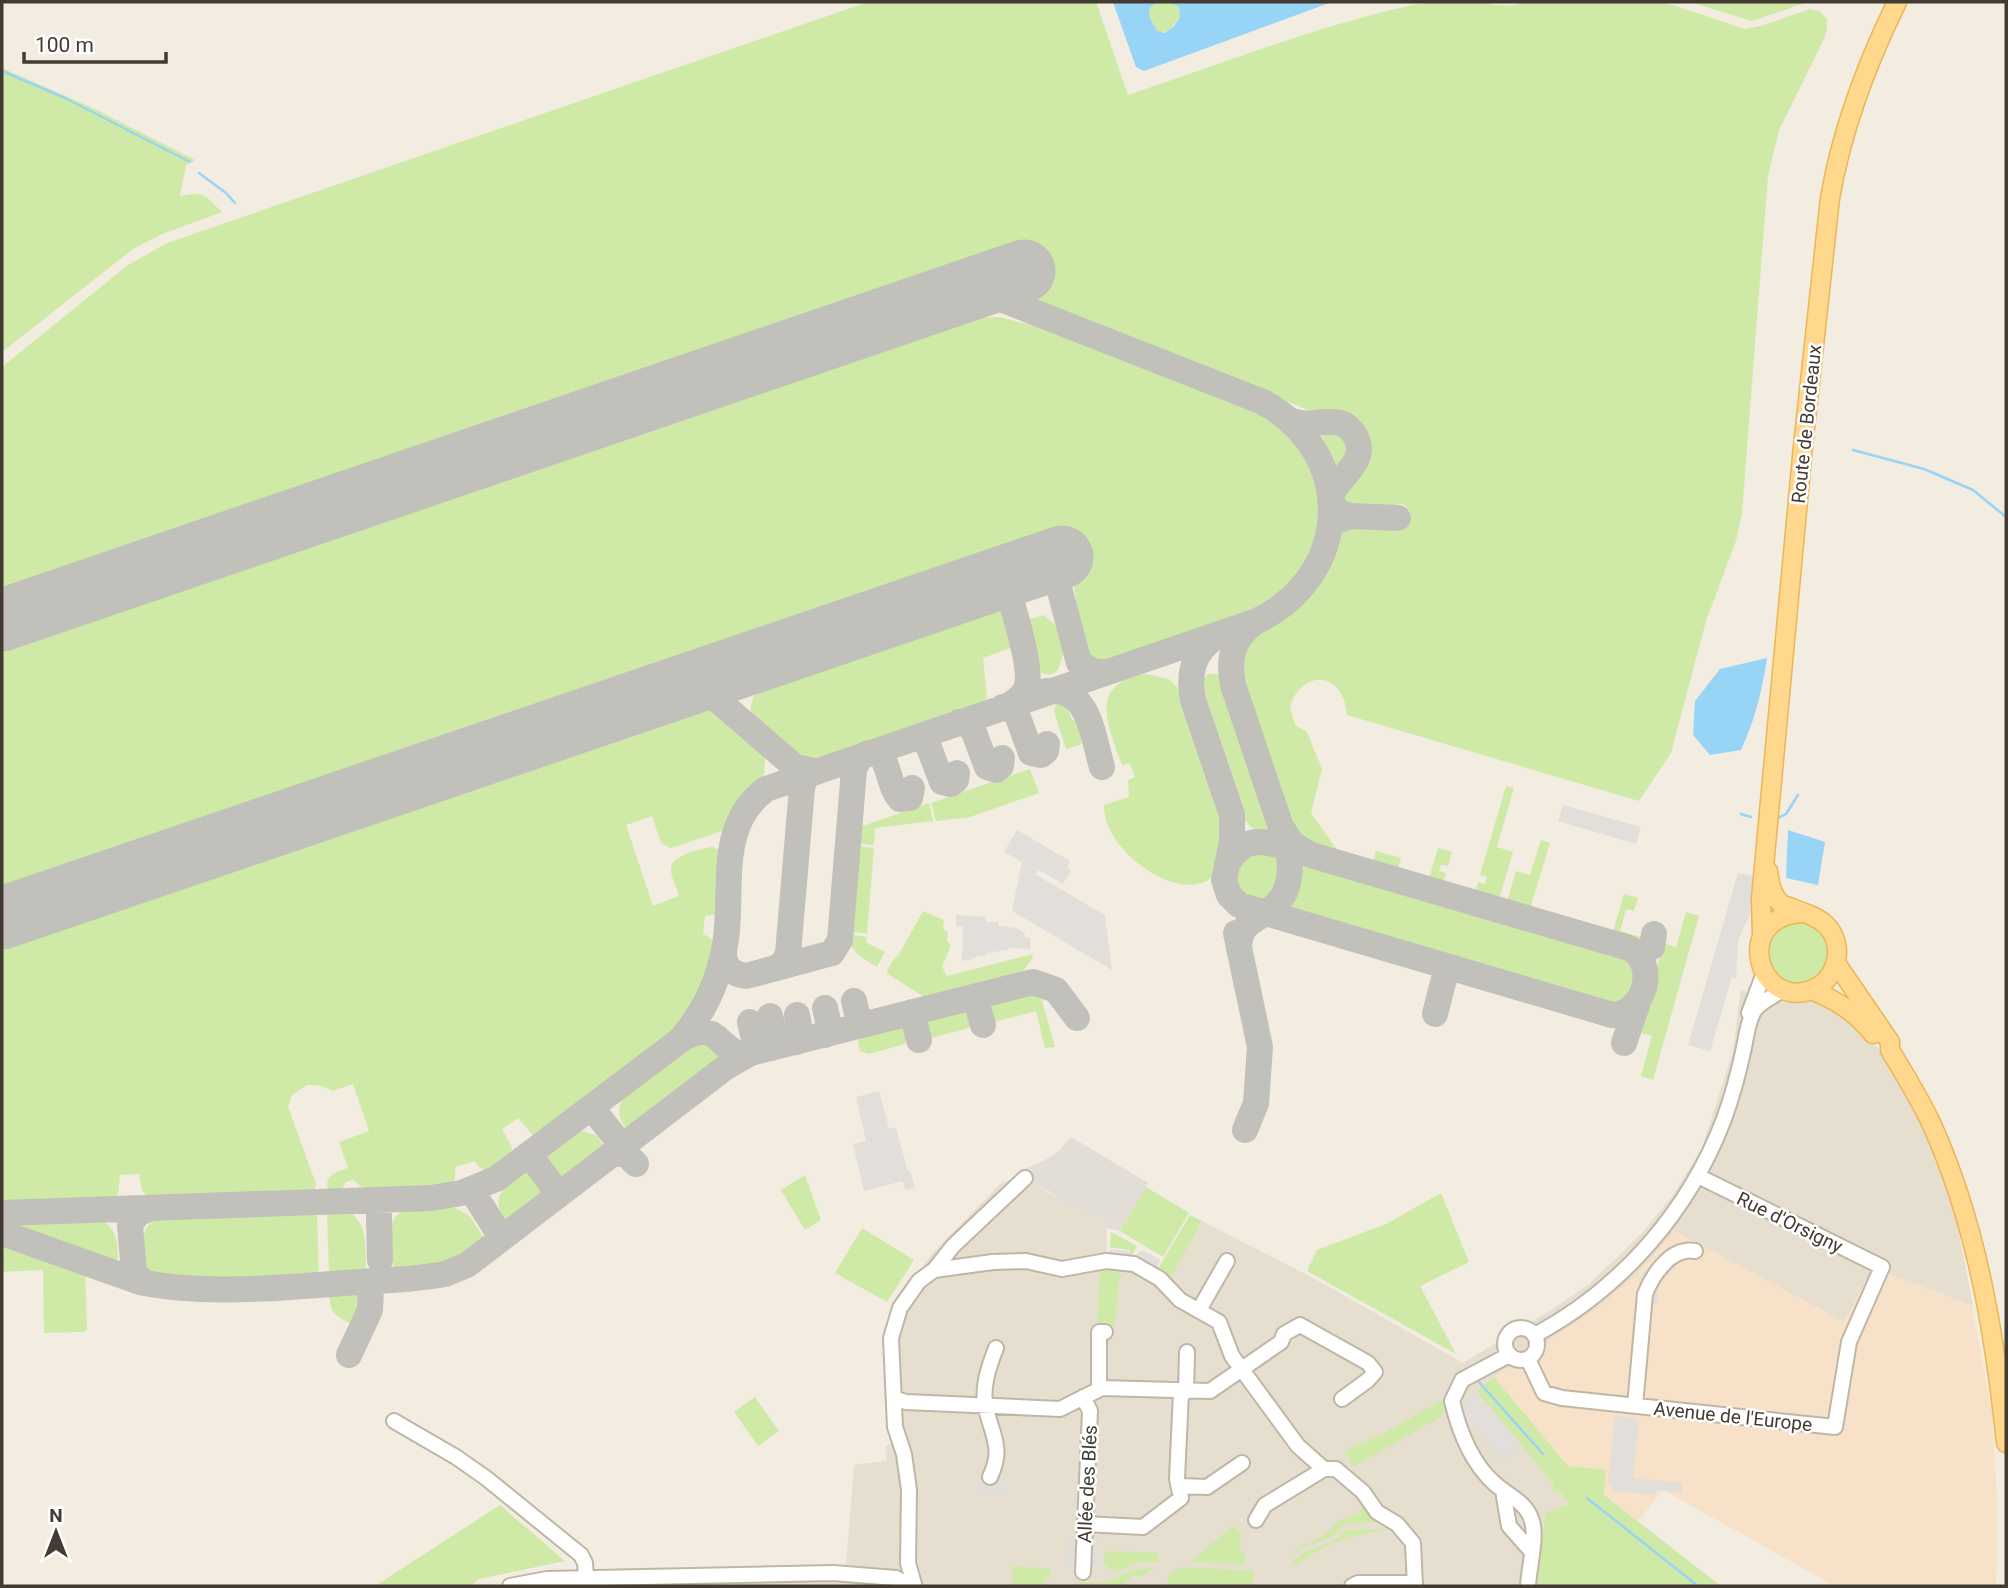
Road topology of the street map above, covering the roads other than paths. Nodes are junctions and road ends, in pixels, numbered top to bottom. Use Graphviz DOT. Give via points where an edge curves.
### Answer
graph roads {
  1 [pos="1897,2"];
  2 [pos="1765,858"];
  3 [pos="1801,913"];
  4 [pos="1762,936"];
  5 [pos="1836,963"];
  6 [pos="1764,973"];
  7 [pos="1783,989"];
  8 [pos="1811,990"];
  9 [pos="1746,1035"];
  10 [pos="1890,1050"];
  11 [pos="1698,1176"];
  12 [pos="1025,1178"];
  13 [pos="1695,1251"];
  14 [pos="1227,1261"];
  15 [pos="1882,1267"];
  16 [pos="934,1269"];
  17 [pos="1199,1310"];
  18 [pos="1105,1332"];
  19 [pos="1535,1335"];
  20 [pos="996,1348"];
  21 [pos="1187,1352"];
  22 [pos="1509,1354"];
  23 [pos="1528,1359"];
  24 [pos="1243,1370"];
  25 [pos="1099,1389"];
  26 [pos="1183,1392"];
  27 [pos="1083,1397"];
  28 [pos="896,1399"];
  29 [pos="1342,1399"];
  30 [pos="985,1406"];
  31 [pos="1635,1406"];
  32 [pos="394,1421"];
  33 [pos="2006,1443"];
  34 [pos="1298,1447"];
  35 [pos="1242,1463"];
  36 [pos="1324,1469"];
  37 [pos="990,1477"];
  38 [pos="1309,1478"];
  39 [pos="1180,1486"];
  40 [pos="1503,1490"];
  41 [pos="1256,1520"];
  42 [pos="1085,1524"];
  43 [pos="1531,1551"];
  44 [pos="1083,1572"];
  45 [pos="586,1577"];
  46 [pos="893,1582"];
  47 [pos="1415,1585"];
  48 [pos="510,1586"];
  49 [pos="914,1586"];
  50 [pos="1352,1586"];
  51 [pos="1528,1586"];
  1 -- 2 [label="main road, Route de Bordeaux" via="1853,103 1830,198"];
  2 -- 3 [label="main road" via="1776,899"];
  2 -- 4 [label="main road, Route de Bordeaux"];
  3 -- 4 [label="main road" via="1778,918"];
  3 -- 5 [label="main road" via="1831,930"];
  4 -- 6 [label="main road" via="1758,956"];
  5 -- 8 [label="main road" via="1831,975"];
  5 -- 10 [label="main road" via="1890,1042"];
  6 -- 7 [label="main road"];
  6 -- 9 [label="street" via="1751,1004"];
  7 -- 8 [label="main road"];
  7 -- 9 [label="street" via="1753,1012"];
  8 -- 10 [label="main road" via="1837,1000"];
  9 -- 11 [label="street" via="1731,1100"];
  10 -- 33 [label="main road" via="1919,1098 1966,1219 1986,1304"];
  11 -- 15 [label="street, Rue d'Orsigny"];
  11 -- 19 [label="street" via="1628,1268 1593,1299"];
  12 -- 16 [label="street" via="953,1245"];
  13 -- 31 [label="street" via="1675,1253 1651,1279 1645,1294"];
  14 -- 17 [label="street"];
  15 -- 31 [label="street, Avenue de l'Europe" via="1849,1342 1835,1427"];
  16 -- 17 [label="street" via="1010,1261 1062,1269 1106,1261 1134,1264"];
  16 -- 28 [label="street" via="900,1308 891,1338"];
  17 -- 24 [label="street" via="1219,1322 1232,1356"];
  18 -- 25 [label="street" via="1099,1332"];
  19 -- 22 [label="street" via="1527,1328 1511,1331 1506,1340"];
  19 -- 23 [label="street" via="1537,1350"];
  20 -- 30 [label="street" via="988,1367"];
  21 -- 26 [label="street"];
  22 -- 23 [label="street"];
  22 -- 40 [label="street" via="1462,1380 1452,1401 1469,1449"];
  23 -- 31 [label="street, Avenue de l'Europe" via="1545,1393"];
  24 -- 26 [label="street" via="1210,1391"];
  24 -- 29 [label="street" via="1300,1325 1368,1363 1375,1372"];
  24 -- 34 [label="street"];
  25 -- 26 [label="street"];
  25 -- 27 [label="street"];
  26 -- 39 [label="street"];
  27 -- 30 [label="street" via="1060,1409"];
  27 -- 42 [label="street, Allée des Blés" via="1090,1411"];
  28 -- 30 [label="street"];
  28 -- 49 [label="street" via="895,1427 909,1490 908,1563"];
  30 -- 37 [label="street" via="998,1447"];
  32 -- 45 [label="street" via="486,1478 571,1546 585,1561"];
  34 -- 36 [label="street"];
  34 -- 38 [label="street"];
  35 -- 39 [label="street" via="1208,1487"];
  36 -- 38 [label="street"];
  36 -- 47 [label="street" via="1336,1469 1363,1492 1377,1512 1405,1532 1415,1550"];
  38 -- 41 [label="street" via="1265,1505"];
  39 -- 42 [label="street" via="1181,1498 1143,1527"];
  40 -- 43 [label="street" via="1509,1526"];
  40 -- 43 [label="street" via="1530,1516 1534,1531"];
  42 -- 44 [label="street, Allée des Blés"];
  43 -- 51 [label="street"];
  45 -- 46 [label="street" via="856,1574"];
  45 -- 48 [label="street"];
  46 -- 49 [label="street" via="896,1578"];
  47 -- 50 [label="street"];
}
